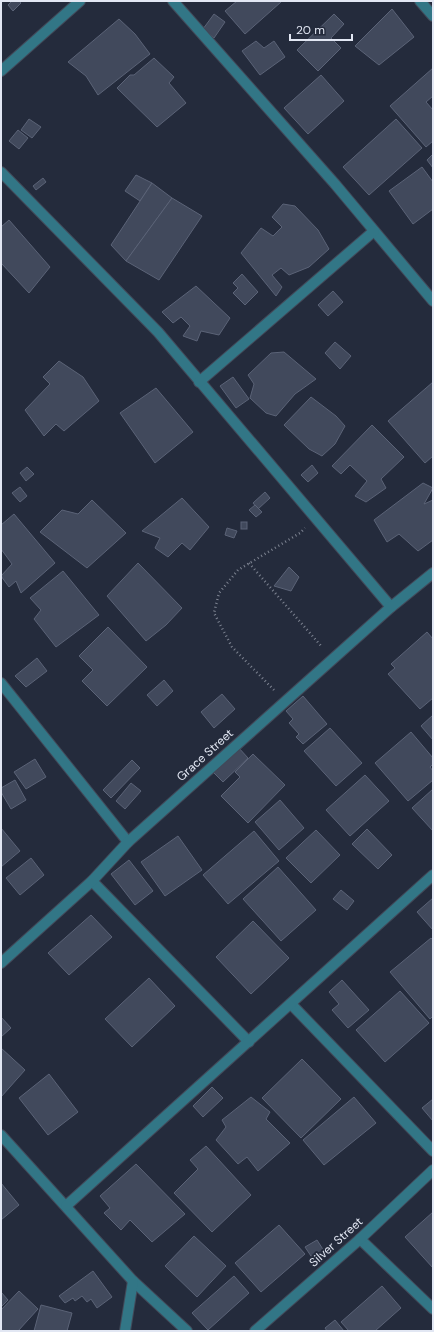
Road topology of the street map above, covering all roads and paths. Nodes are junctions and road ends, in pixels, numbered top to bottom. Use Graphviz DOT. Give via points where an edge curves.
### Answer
graph roads {
  1 [pos="80,1"];
  2 [pos="173,1"];
  3 [pos="420,1"];
  4 [pos="433,16"];
  5 [pos="1,71"];
  6 [pos="1,172"];
  7 [pos="374,231"];
  8 [pos="433,301"];
  9 [pos="199,382"];
  10 [pos="315,518"];
  11 [pos="249,563"];
  12 [pos="433,573"];
  13 [pos="391,607"];
  14 [pos="332,660"];
  15 [pos="1,683"];
  16 [pos="285,702"];
  17 [pos="128,842"];
  18 [pos="433,875"];
  19 [pos="92,881"];
  20 [pos="1,963"];
  21 [pos="291,1004"];
  22 [pos="249,1042"];
  23 [pos="1,1136"];
  24 [pos="433,1151"];
  25 [pos="433,1170"];
  26 [pos="66,1206"];
  27 [pos="360,1239"];
  28 [pos="133,1281"];
  29 [pos="433,1310"];
  30 [pos="125,1331"];
  31 [pos="186,1331"];
  32 [pos="255,1331"];
  1 -- 5 [label="street"];
  2 -- 7 [label="street"];
  3 -- 4 [label="street"];
  6 -- 9 [label="street" via="158,332"];
  7 -- 8 [label="street"];
  7 -- 9 [label="street"];
  9 -- 10 [label="street"];
  10 -- 11 [label="path" via="300,533"];
  10 -- 13 [label="street"];
  11 -- 14 [label="path"];
  11 -- 16 [label="path" via="238,570 218,593 214,613 232,647"];
  12 -- 13 [label="street, Grace Street"];
  13 -- 14 [label="street, Grace Street"];
  14 -- 16 [label="street, Grace Street"];
  15 -- 17 [label="street"];
  16 -- 17 [label="street, Grace Street"];
  17 -- 19 [label="street, Grace Street"];
  18 -- 21 [label="street"];
  19 -- 20 [label="street, Grace Street"];
  19 -- 22 [label="street"];
  21 -- 22 [label="street"];
  21 -- 24 [label="street"];
  22 -- 26 [label="street"];
  23 -- 26 [label="street"];
  25 -- 27 [label="street, Silver Street"];
  26 -- 28 [label="street"];
  27 -- 29 [label="street"];
  27 -- 32 [label="street, Silver Street"];
  28 -- 30 [label="street"];
  28 -- 31 [label="street"];
}
